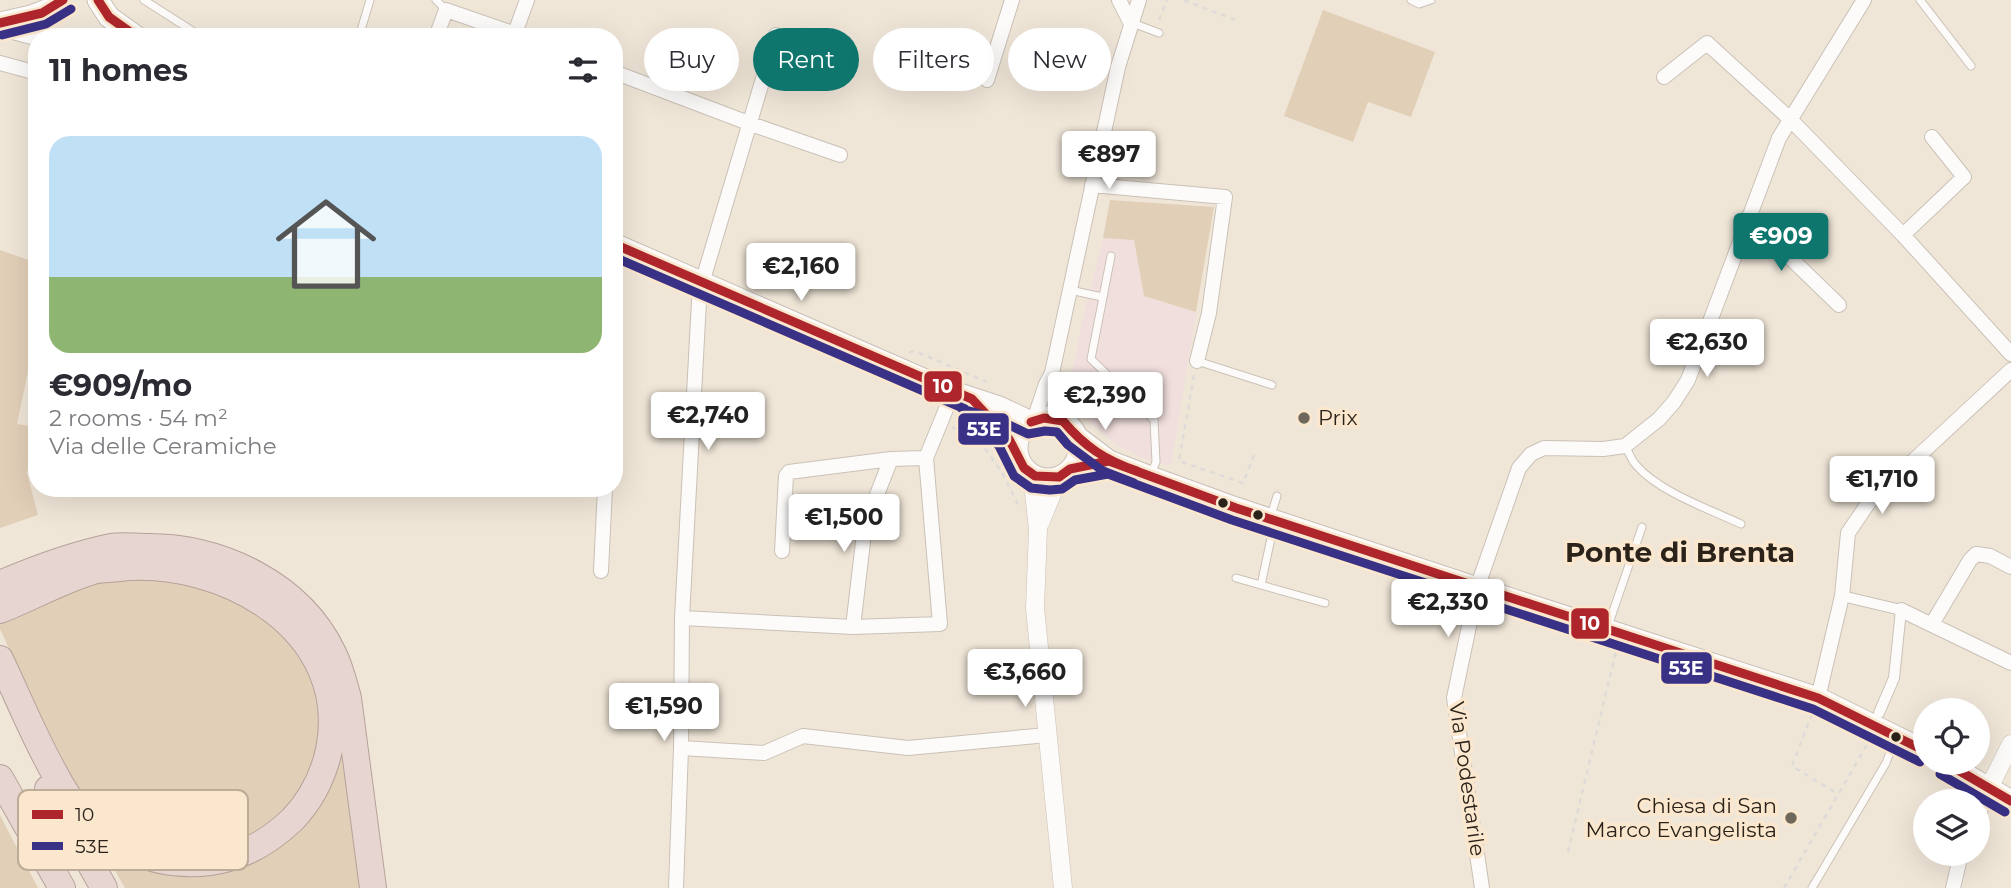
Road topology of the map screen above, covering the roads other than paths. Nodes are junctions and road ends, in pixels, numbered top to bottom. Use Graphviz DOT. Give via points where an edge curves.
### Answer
graph roads {
  1 [pos="144,0"];
  2 [pos="370,0"];
  3 [pos="527,0"];
  4 [pos="1012,0"];
  5 [pos="1119,0"];
  6 [pos="1139,0"];
  7 [pos="1411,0"];
  8 [pos="1430,0"];
  9 [pos="1864,0"];
  10 [pos="1920,0"];
  11 [pos="60,3"];
  12 [pos="441,5"];
  13 [pos="103,12"];
  14 [pos="1130,22"];
  15 [pos="0,24"];
  16 [pos="54,28"];
  17 [pos="125,28"];
  18 [pos="188,28"];
  19 [pos="362,28"];
  20 [pos="437,28"];
  21 [pos="501,28"];
  22 [pos="521,28"];
  23 [pos="28,32"];
  24 [pos="1157,32"];
  25 [pos="994,58"];
  26 [pos="0,63"];
  27 [pos="1971,66"];
  28 [pos="28,71"];
  29 [pos="623,75"];
  30 [pos="1664,77"];
  31 [pos="760,91"];
  32 [pos="1790,118"];
  33 [pos="751,124"];
  34 [pos="1932,137"];
  35 [pos="840,155"];
  36 [pos="1093,185"];
  37 [pos="1748,217"];
  38 [pos="1903,235"];
  39 [pos="623,248"];
  40 [pos="1111,256"];
  41 [pos="702,283"];
  42 [pos="1070,289"];
  43 [pos="1102,297"];
  44 [pos="1839,305"];
  45 [pos="2011,355"];
  46 [pos="1197,361"];
  47 [pos="2011,370"];
  48 [pos="1052,373"];
  49 [pos="1272,385"];
  50 [pos="962,395"];
  51 [pos="1033,421"];
  52 [pos="1073,431"];
  53 [pos="1625,446"];
  54 [pos="926,458"];
  55 [pos="891,460"];
  56 [pos="1109,461"];
  57 [pos="1023,464"];
  58 [pos="1068,471"];
  59 [pos="1150,476"];
  60 [pos="1278,496"];
  61 [pos="605,497"];
  62 [pos="1272,520"];
  63 [pos="1741,524"];
  64 [pos="1642,527"];
  65 [pos="1038,529"];
  66 [pos="782,551"];
  67 [pos="2011,566"];
  68 [pos="601,570"];
  69 [pos="1236,578"];
  70 [pos="1261,585"];
  71 [pos="1477,588"];
  72 [pos="4,595"];
  73 [pos="1842,596"];
  74 [pos="1325,603"];
  75 [pos="1901,610"];
  76 [pos="682,618"];
  77 [pos="1932,624"];
  78 [pos="853,626"];
  79 [pos="1612,637"];
  80 [pos="0,659"];
  81 [pos="2011,663"];
  82 [pos="0,695"];
  83 [pos="1816,704"];
  84 [pos="1880,713"];
  85 [pos="1047,735"];
  86 [pos="1897,735"];
  87 [pos="1913,744"];
  88 [pos="2011,744"];
  89 [pos="681,748"];
  90 [pos="1967,775"];
  91 [pos="0,778"];
  92 [pos="1989,788"];
  93 [pos="49,790"];
  94 [pos="64,790"];
  95 [pos="2011,801"];
  96 [pos="18,810"];
  97 [pos="248,850"];
  98 [pos="1958,866"];
  99 [pos="52,870"];
  100 [pos="93,870"];
  101 [pos="62,888"];
  102 [pos="104,888"];
  103 [pos="373,888"];
  104 [pos="676,888"];
  105 [pos="1063,888"];
  106 [pos="1482,888"];
  107 [pos="1812,888"];
  108 [pos="1953,888"];
  1 -- 18 [label="lane"];
  2 -- 19 [label="lane"];
  3 -- 22 [label="street"];
  4 -- 25 [label="street"];
  5 -- 14 [label="street"];
  6 -- 14 [label="street"];
  7 -- 8 [label="lane" via="1419,4"];
  9 -- 32 [label="street"];
  10 -- 27 [label="lane"];
  11 -- 15 [label="main road"];
  11 -- 16 [label="main road" via="52,19"];
  12 -- 20 [label="street"];
  12 -- 21 [label="street"];
  13 -- 17 [label="main road"];
  14 -- 24 [label="lane"];
  14 -- 36 [label="street"];
  15 -- 23 [label="main road"];
  26 -- 28 [label="street"];
  29 -- 33 [label="street"];
  30 -- 32 [label="street" via="1707,43"];
  31 -- 33 [label="street"];
  32 -- 37 [label="street"];
  32 -- 38 [label="street"];
  33 -- 35 [label="street"];
  33 -- 41 [label="street"];
  34 -- 38 [label="street" via="1964,177"];
  36 -- 42 [label="street"];
  36 -- 46 [label="street" via="1225,197 1209,313"];
  37 -- 44 [label="street"];
  37 -- 53 [label="street" via="1688,380 1659,419"];
  38 -- 45 [label="street"];
  39 -- 41 [label="main road"];
  40 -- 43 [label="lane"];
  41 -- 50 [label="main road"];
  41 -- 76 [label="street"];
  42 -- 43 [label="lane"];
  42 -- 48 [label="street"];
  43 -- 59 [label="lane" via="1091,359 1154,420 1156,462"];
  46 -- 49 [label="lane"];
  47 -- 73 [label="street" via="1870,502 1848,533"];
  48 -- 51 [label="street"];
  48 -- 52 [label="street"];
  50 -- 51 [label="main road"];
  50 -- 54 [label="street" via="941,422"];
  50 -- 57 [label="main road" via="1001,429"];
  51 -- 52 [label="main road" via="1053,418"];
  51 -- 57 [label="main road" via="1020,433 1017,449"];
  52 -- 56 [label="main road"];
  52 -- 58 [label="main road" via="1078,453"];
  53 -- 63 [label="lane" via="1634,464 1647,475"];
  53 -- 71 [label="street, Via Podestarile" via="1544,448 1531,454 1520,468"];
  54 -- 55 [label="street"];
  54 -- 78 [label="street" via="940,624"];
  55 -- 66 [label="street" via="789,472"];
  55 -- 78 [label="street" via="865,525"];
  56 -- 58 [label="main road"];
  56 -- 59 [label="main road"];
  57 -- 58 [label="main road" via="1043,478"];
  57 -- 65 [label="street" via="1034,493"];
  58 -- 65 [label="street" via="1054,489"];
  59 -- 62 [label="main road"];
  60 -- 62 [label="lane"];
  61 -- 68 [label="street"];
  62 -- 70 [label="lane"];
  62 -- 71 [label="main road"];
  64 -- 79 [label="lane"];
  65 -- 85 [label="street" via="1035,608"];
  67 -- 77 [label="street" via="1990,556 1976,554 1969,559"];
  69 -- 70 [label="lane"];
  70 -- 74 [label="lane"];
  71 -- 79 [label="main road"];
  71 -- 106 [label="street, Via Podestarile" via="1454,698"];
  72 -- 97 [label="highway" via="93,571 144,566 177,569 205,575 265,604 288,623 319,664 328,686 331,737 316,790 282,830"];
  72 -- 103 [label="highway" via="57,562 113,547 201,552 259,576 285,593 316,626 343,679"];
  73 -- 75 [label="street"];
  73 -- 83 [label="street"];
  75 -- 77 [label="street"];
  75 -- 84 [label="street" via="1894,678"];
  76 -- 78 [label="street"];
  76 -- 89 [label="street"];
  77 -- 81 [label="street"];
  79 -- 83 [label="main road"];
  80 -- 94 [label="highway"];
  82 -- 93 [label="highway"];
  83 -- 86 [label="main road"];
  85 -- 89 [label="street" via="908,748 803,736 764,753"];
  85 -- 105 [label="street"];
  86 -- 87 [label="main road"];
  86 -- 107 [label="lane" via="1886,763"];
  88 -- 92 [label="street"];
  89 -- 104 [label="street"];
  90 -- 92 [label="main road"];
  91 -- 96 [label="highway"];
  92 -- 95 [label="main road"];
  98 -- 108 [label="street"];
  99 -- 101 [label="highway"];
  100 -- 102 [label="highway"];
}
